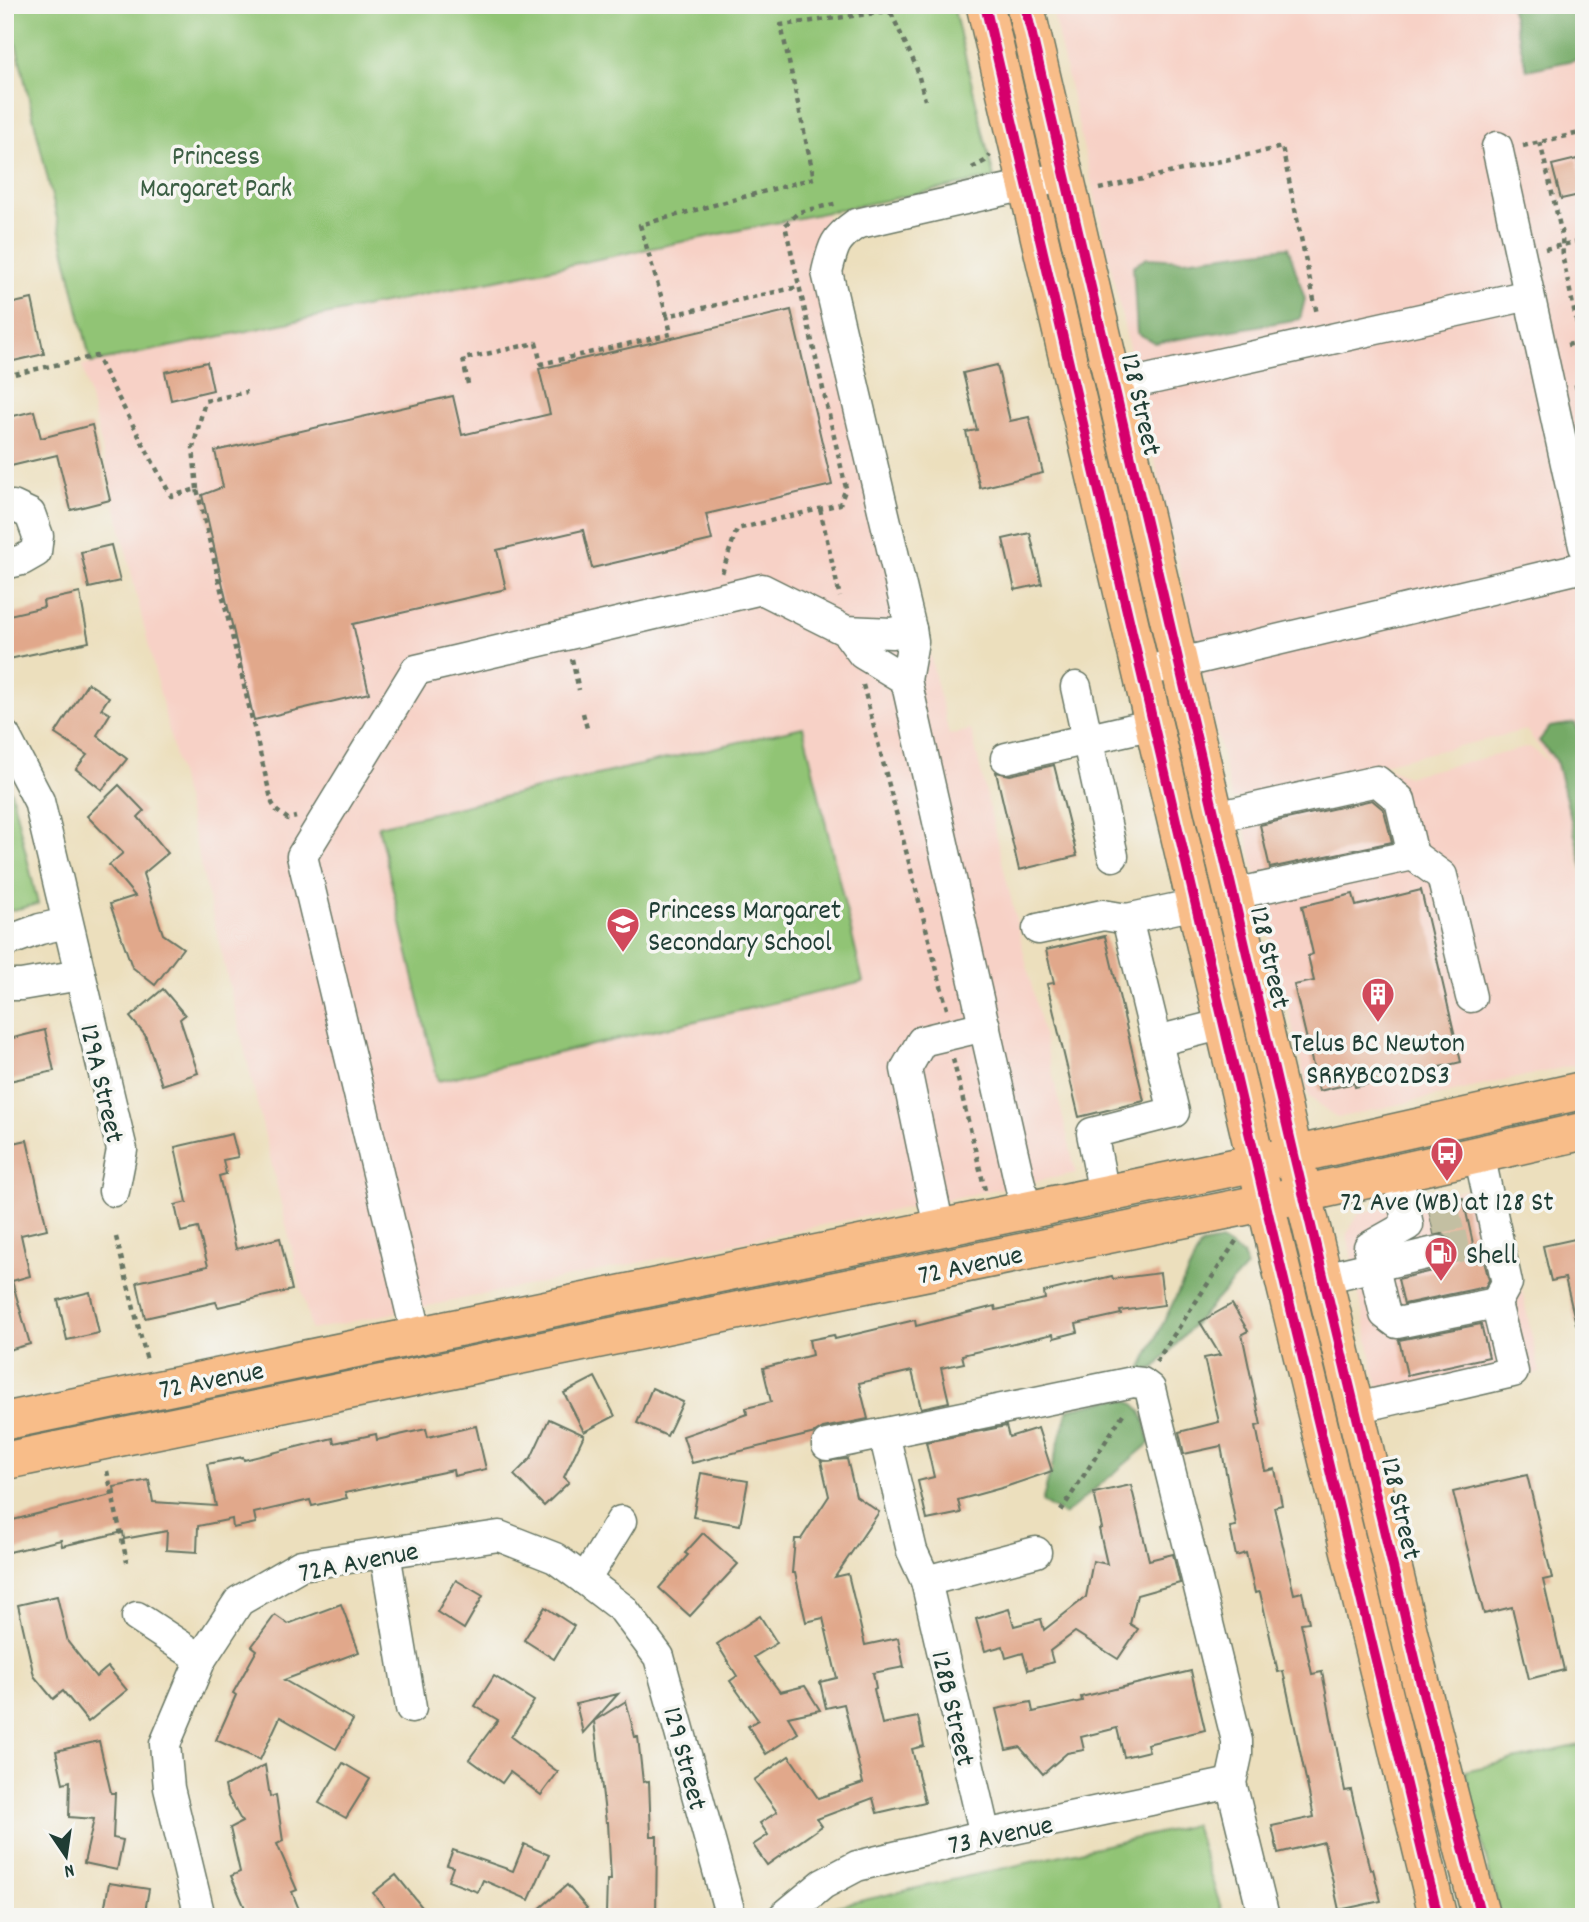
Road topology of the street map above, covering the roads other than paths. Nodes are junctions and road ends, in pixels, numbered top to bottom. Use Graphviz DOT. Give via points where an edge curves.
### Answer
graph roads {
  1 [pos="985,5"];
  2 [pos="1025,5"];
  3 [pos="1497,150"];
  4 [pos="1078,183"];
  5 [pos="1027,185"];
  6 [pos="1529,295"];
  7 [pos="1115,387"];
  8 [pos="5,508"];
  9 [pos="1584,546"];
  10 [pos="5,564"];
  11 [pos="1584,567"];
  12 [pos="838,620"];
  13 [pos="911,629"];
  14 [pos="1180,663"];
  15 [pos="1142,672"];
  16 [pos="906,680"];
  17 [pos="1076,687"];
  18 [pos="1154,724"];
  19 [pos="5,736"];
  20 [pos="1088,740"];
  21 [pos="1006,758"];
  22 [pos="1216,817"];
  23 [pos="1413,855"];
  24 [pos="1113,856"];
  25 [pos="1234,894"];
  26 [pos="1196,904"];
  27 [pos="1127,919"];
  28 [pos="68,923"];
  29 [pos="1038,929"];
  30 [pos="5,942"];
  31 [pos="80,975"];
  32 [pos="5,985"];
  33 [pos="1471,997"];
  34 [pos="1224,1024"];
  35 [pos="985,1026"];
  36 [pos="1157,1041"];
  37 [pos="1584,1090"];
  38 [pos="1584,1131"];
  39 [pos="1479,1154"];
  40 [pos="1294,1155"];
  41 [pos="1257,1163"];
  42 [pos="1397,1172"];
  43 [pos="114,1191"];
  44 [pos="1304,1193"];
  45 [pos="1104,1194"];
  46 [pos="1266,1202"];
  47 [pos="1026,1211"];
  48 [pos="939,1228"];
  49 [pos="1438,1251"];
  50 [pos="1374,1268"];
  51 [pos="1324,1278"];
  52 [pos="1496,1303"];
  53 [pos="417,1336"];
  54 [pos="355,1390"];
  55 [pos="1356,1408"];
  56 [pos="5,1421"];
  57 [pos="884,1434"];
  58 [pos="827,1445"];
  59 [pos="5,1461"];
  60 [pos="621,1521"];
  61 [pos="1036,1552"];
  62 [pos="385,1553"];
  63 [pos="585,1580"];
  64 [pos="926,1581"];
  65 [pos="623,1609"];
  66 [pos="137,1617"];
  67 [pos="201,1659"];
  68 [pos="411,1708"];
  69 [pos="1231,1783"];
  70 [pos="985,1835"];
  71 [pos="200,1917"];
  72 [pos="731,1917"];
  73 [pos="783,1917"];
  74 [pos="1264,1917"];
  75 [pos="1438,1917"];
  76 [pos="1481,1917"];
  1 -- 5 [label="main road"];
  2 -- 4 [label="main road, 128 Street"];
  3 -- 6 [label="street"];
  4 -- 5 [label="street"];
  4 -- 7 [label="main road, 128 Street"];
  5 -- 13 [label="street" via="856,224 833,246 827,272"];
  5 -- 15 [label="main road"];
  6 -- 7 [label="street"];
  6 -- 9 [label="street"];
  7 -- 14 [label="main road, 128 Street"];
  8 -- 10 [label="street" via="13,506 30,514 38,536 36,552"];
  11 -- 14 [label="street"];
  12 -- 13 [label="street" via="892,633"];
  12 -- 16 [label="street" via="863,654"];
  12 -- 53 [label="street" via="762,589 416,670 302,856"];
  13 -- 16 [label="street"];
  14 -- 15 [label="street"];
  14 -- 22 [label="main road, 128 Street"];
  15 -- 18 [label="main road"];
  16 -- 35 [label="street"];
  17 -- 20 [label="street"];
  18 -- 20 [label="street"];
  18 -- 26 [label="main road"];
  19 -- 28 [label="street, 129A Street" via="39,801"];
  20 -- 21 [label="street"];
  20 -- 24 [label="street"];
  22 -- 23 [label="street" via="1377,781 1400,800"];
  22 -- 25 [label="main road, 128 Street"];
  23 -- 25 [label="street"];
  23 -- 33 [label="street" via="1442,876"];
  25 -- 40 [label="main road, 128 Street"];
  26 -- 27 [label="street"];
  26 -- 34 [label="main road"];
  27 -- 29 [label="street" via="1103,915"];
  27 -- 36 [label="street"];
  28 -- 30 [label="street"];
  28 -- 31 [label="street, 129A Street"];
  31 -- 32 [label="street"];
  31 -- 43 [label="street, 129A Street" via="122,1150"];
  34 -- 36 [label="street"];
  34 -- 41 [label="main road"];
  35 -- 47 [label="street"];
  35 -- 48 [label="street" via="922,1041 906,1069"];
  36 -- 45 [label="street" via="1174,1112 1092,1133"];
  37 -- 40 [label="main road, 72 Avenue"];
  38 -- 39 [label="main road, 72 Avenue"];
  39 -- 42 [label="main road, 72 Avenue"];
  39 -- 52 [label="street" via="1478,1210 1485,1241 1507,1283"];
  40 -- 41 [label="main road, 72 Avenue"];
  40 -- 44 [label="main road, 128 Street"];
  41 -- 45 [label="main road, 72 Avenue"];
  41 -- 46 [label="main road"];
  42 -- 44 [label="main road, 72 Avenue"];
  42 -- 50 [label="street" via="1419,1222 1369,1247"];
  44 -- 46 [label="main road, 72 Avenue"];
  44 -- 51 [label="main road, 128 Street"];
  45 -- 47 [label="main road, 72 Avenue"];
  46 -- 54 [label="main road, 72 Avenue"];
  46 -- 75 [label="main road"];
  47 -- 48 [label="main road, 72 Avenue"];
  48 -- 53 [label="main road, 72 Avenue"];
  49 -- 50 [label="street"];
  50 -- 51 [label="street"];
  50 -- 52 [label="street" via="1385,1314 1397,1323"];
  51 -- 55 [label="main road, 128 Street"];
  52 -- 55 [label="street" via="1513,1372"];
  53 -- 54 [label="main road" via="399,1359 375,1369"];
  53 -- 56 [label="main road, 72 Avenue"];
  54 -- 59 [label="main road, 72 Avenue"];
  55 -- 76 [label="main road, 128 Street"];
  57 -- 58 [label="street"];
  57 -- 64 [label="street, 128B Street" via="912,1551"];
  57 -- 69 [label="street" via="1133,1382 1150,1389 1237,1741"];
  60 -- 63 [label="street"];
  61 -- 64 [label="street"];
  62 -- 63 [label="street, 72A Avenue" via="499,1536 555,1558"];
  62 -- 67 [label="street, 72A Avenue" via="301,1565 239,1601"];
  62 -- 68 [label="street"];
  63 -- 65 [label="street, 72A Avenue"];
  64 -- 70 [label="street, 128B Street"];
  65 -- 72 [label="street, 129 Street" via="659,1657"];
  66 -- 67 [label="street"];
  67 -- 71 [label="street, 72A Avenue" via="165,1744 169,1788"];
  69 -- 70 [label="street, 73 Avenue"];
  69 -- 74 [label="street"];
  70 -- 73 [label="street, 73 Avenue" via="857,1866 822,1884"];
}
